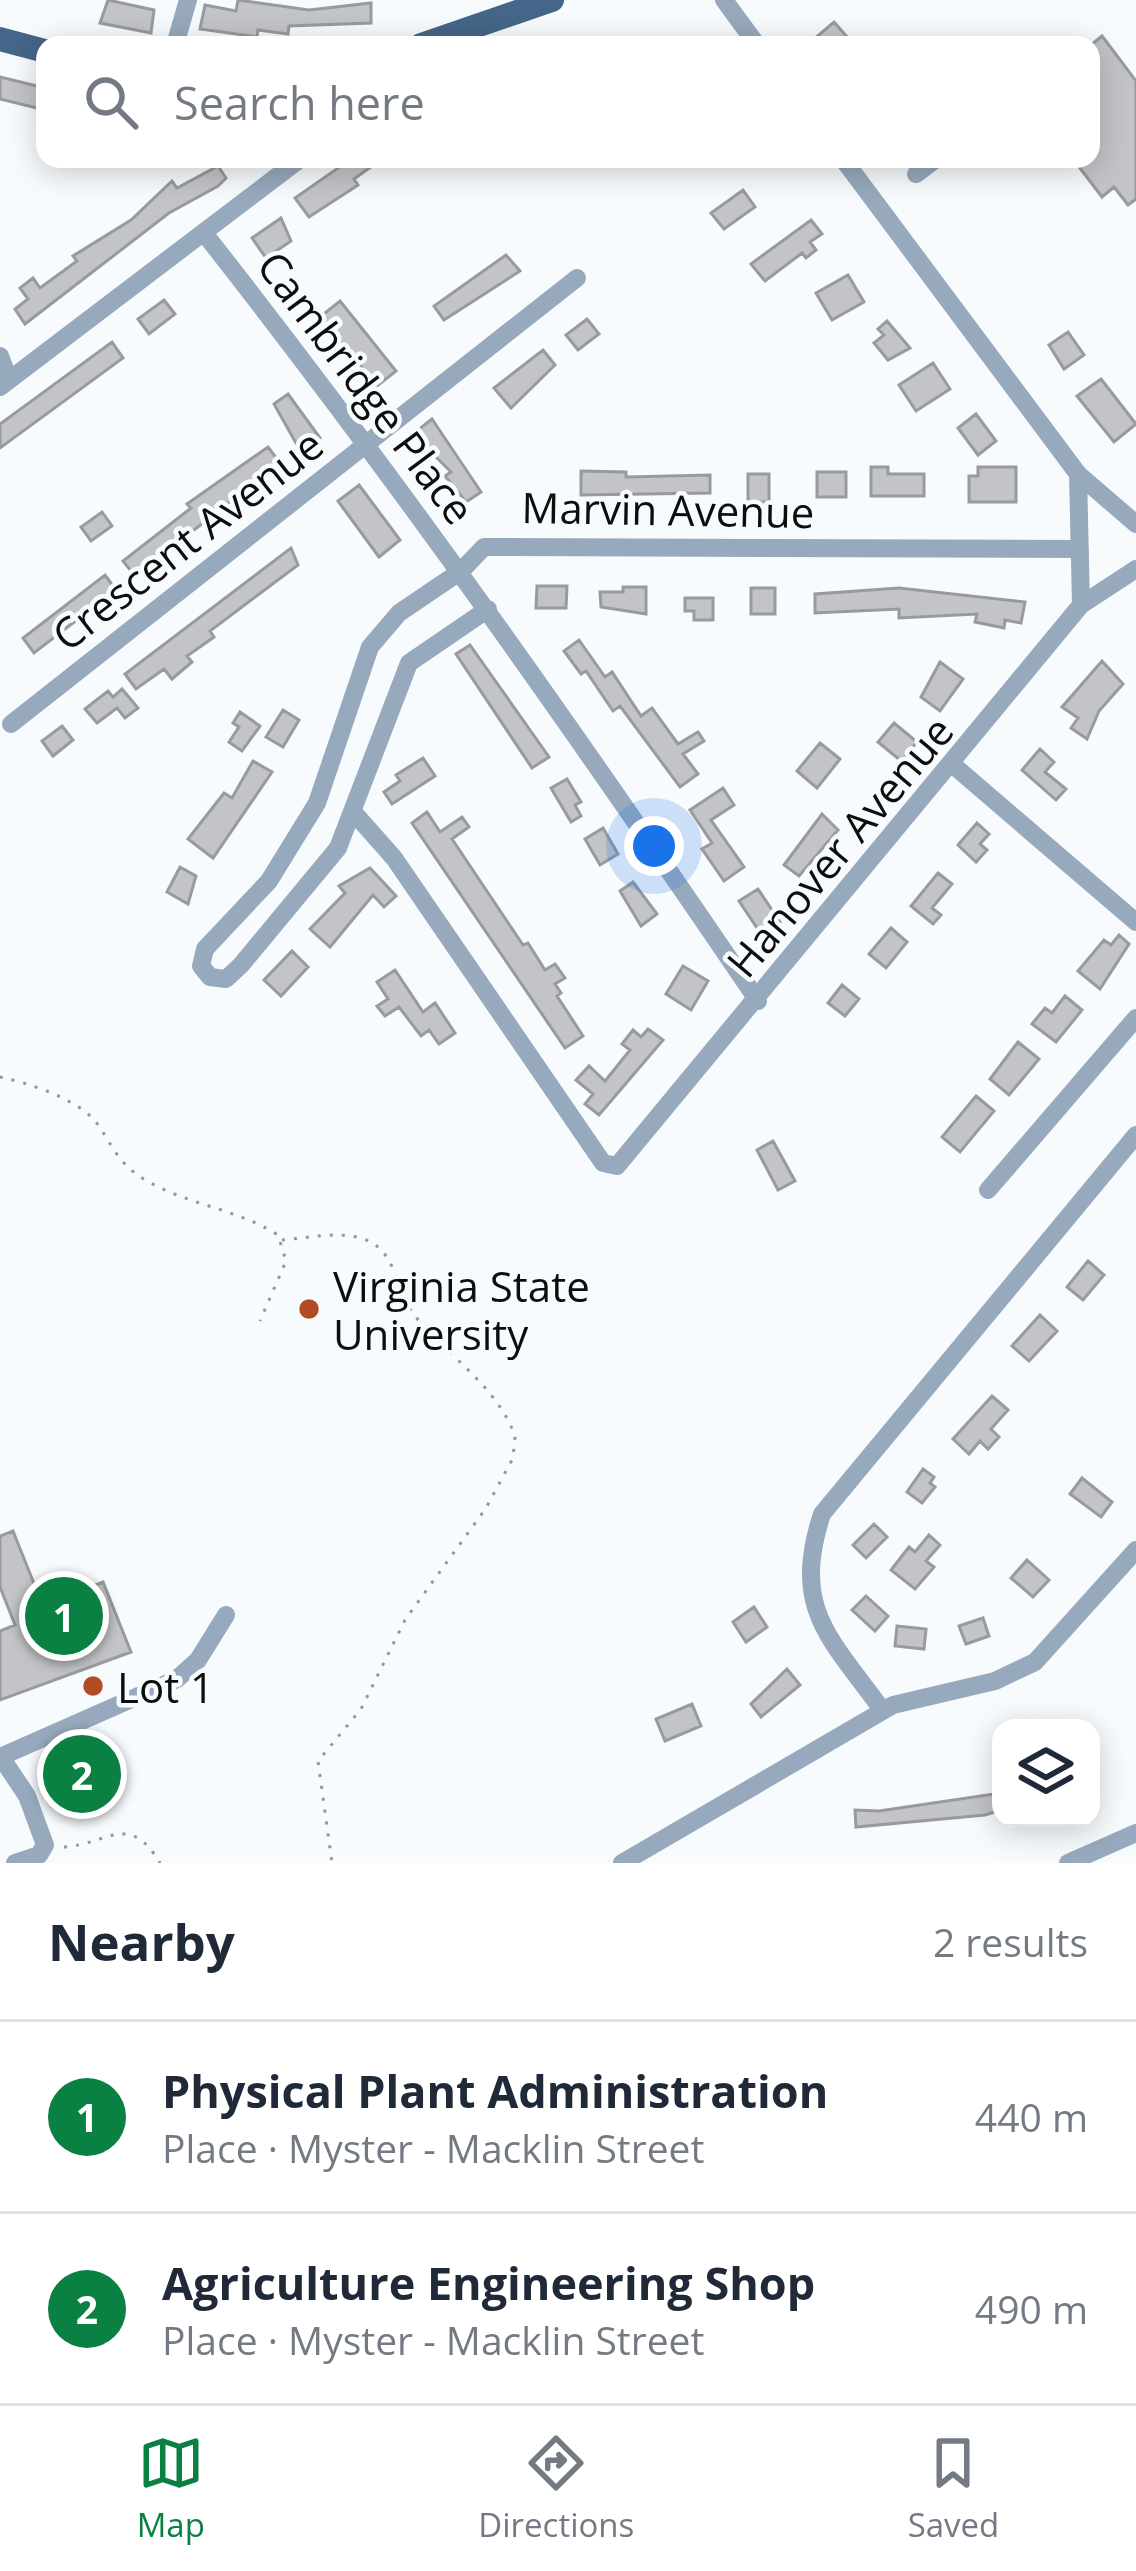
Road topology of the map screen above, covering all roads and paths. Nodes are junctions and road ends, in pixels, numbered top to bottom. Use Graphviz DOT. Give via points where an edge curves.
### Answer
graph roads {
  1 [pos="188,0"];
  2 [pos="552,0"];
  3 [pos="724,0"];
  4 [pos="178,36"];
  5 [pos="447,36"];
  6 [pos="750,36"];
  7 [pos="0,39"];
  8 [pos="36,49"];
  9 [pos="288,168"];
  10 [pos="850,168"];
  11 [pos="924,168"];
  12 [pos="916,174"];
  13 [pos="204,233"];
  14 [pos="577,278"];
  15 [pos="0,356"];
  16 [pos="5,384"];
  17 [pos="368,444"];
  18 [pos="1078,473"];
  19 [pos="1136,524"];
  20 [pos="1080,549"];
  21 [pos="1136,568"];
  22 [pos="461,572"];
  23 [pos="1082,605"];
  24 [pos="488,609"];
  25 [pos="10,724"];
  26 [pos="952,765"];
  27 [pos="355,814"];
  28 [pos="1136,922"];
  29 [pos="758,1000"];
  30 [pos="1136,1018"];
  31 [pos="0,1077"];
  32 [pos="1136,1135"];
  33 [pos="988,1190"];
  34 [pos="282,1240"];
  35 [pos="260,1321"];
  36 [pos="1136,1550"];
  37 [pos="226,1615"];
  38 [pos="883,1711"];
  39 [pos="1,1757"];
  40 [pos="1136,1833"];
  41 [pos="45,1844"];
  42 [pos="15,1863"];
  43 [pos="160,1863"];
  44 [pos="332,1863"];
  45 [pos="622,1863"];
  46 [pos="1068,1863"];
  1 -- 4 [label="street"];
  2 -- 5 [label="main road"];
  3 -- 6 [label="street"];
  7 -- 8 [label="main road"];
  9 -- 13 [label="street"];
  10 -- 18 [label="street"];
  11 -- 12 [label="street"];
  13 -- 16 [label="street"];
  13 -- 17 [label="street, Cambridge Place"];
  14 -- 17 [label="street, Crescent Avenue"];
  15 -- 16 [label="street"];
  17 -- 22 [label="street, Cambridge Place"];
  17 -- 25 [label="street, Crescent Avenue"];
  18 -- 19 [label="street"];
  18 -- 20 [label="street"];
  20 -- 22 [label="street, Marvin Avenue" via="499,544 475,553"];
  20 -- 23 [label="street"];
  21 -- 23 [label="street"];
  22 -- 24 [label="street, Cambridge Place"];
  22 -- 27 [label="street, Marvin Avenue" via="399,613 370,646 317,803 269,880 205,950 205,973 226,979 241,965 318,878"];
  23 -- 26 [label="street, Hanover Avenue"];
  24 -- 27 [label="street, Marvin Avenue" via="409,663"];
  24 -- 29 [label="street, Cambridge Place"];
  26 -- 28 [label="street"];
  26 -- 29 [label="street, Hanover Avenue"];
  27 -- 29 [label="street, Hanover Avenue" via="609,1166 624,1162"];
  30 -- 33 [label="street"];
  31 -- 34 [label="path" via="87,1113 101,1139 143,1179 260,1223"];
  32 -- 38 [label="street" via="822,1514 808,1556 815,1617"];
  34 -- 35 [label="path" via="286,1261"];
  34 -- 44 [label="path" via="347,1235 374,1244 411,1312 482,1386 515,1437 486,1508 405,1620 361,1709 318,1761"];
  36 -- 38 [label="street" via="1035,1662"];
  37 -- 39 [label="street" via="177,1679"];
  38 -- 45 [label="street"];
  39 -- 41 [label="street"];
  40 -- 46 [label="street"];
  41 -- 42 [label="street" via="39,1855"];
  41 -- 43 [label="path" via="69,1847 131,1833"];
}
